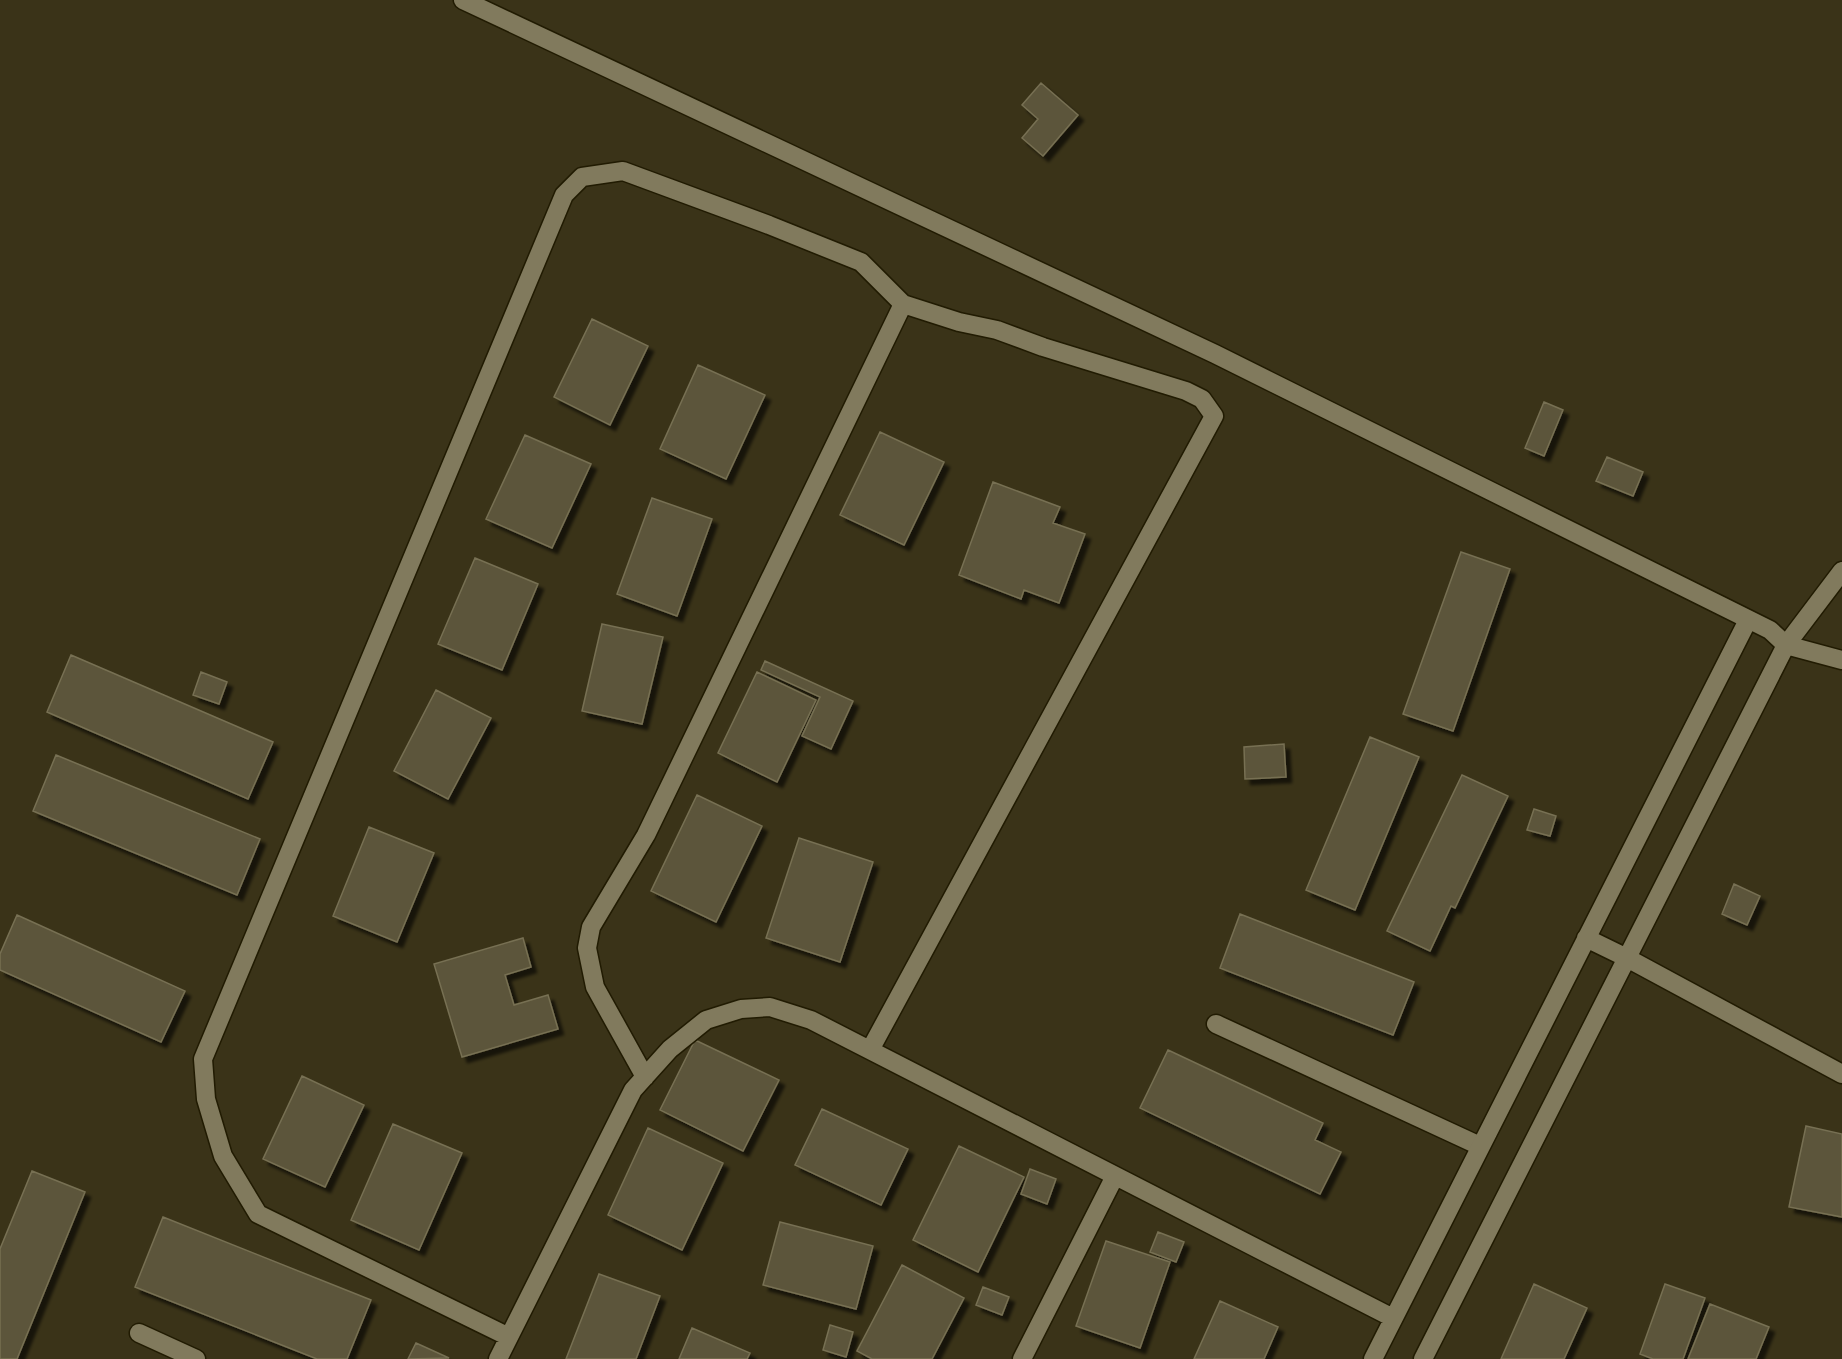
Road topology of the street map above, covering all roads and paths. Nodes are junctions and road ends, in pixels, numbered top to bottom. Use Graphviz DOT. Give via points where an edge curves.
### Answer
graph roads {
  1 [pos="463,0"];
  2 [pos="903,304"];
  3 [pos="1842,571"];
  4 [pos="1748,620"];
  5 [pos="1786,645"];
  6 [pos="1842,660"];
  7 [pos="1586,938"];
  8 [pos="1627,958"];
  9 [pos="1216,1024"];
  10 [pos="870,1050"];
  11 [pos="1842,1074"];
  12 [pos="645,1077"];
  13 [pos="1480,1146"];
  14 [pos="1115,1176"];
  15 [pos="1393,1318"];
  16 [pos="139,1332"];
  17 [pos="509,1337"];
  18 [pos="196,1359"];
  19 [pos="498,1359"];
  20 [pos="1022,1359"];
  21 [pos="1373,1359"];
  22 [pos="1423,1359"];
  1 -- 4 [label="street" via="1215,354"];
  2 -- 10 [label="street" via="1186,391 1202,399 1214,416"];
  2 -- 12 [label="street" via="646,835 591,927 587,948 595,987"];
  2 -- 17 [label="street" via="861,262 623,171 582,177 564,195 203,1059 207,1099 223,1156 258,1214"];
  3 -- 5 [label="street"];
  4 -- 5 [label="street" via="1770,630"];
  4 -- 7 [label="street"];
  5 -- 6 [label="street"];
  5 -- 8 [label="street"];
  7 -- 8 [label="street"];
  7 -- 13 [label="street"];
  8 -- 11 [label="street"];
  8 -- 22 [label="street"];
  9 -- 13 [label="street"];
  10 -- 12 [label="street" via="801,1017 770,1007 741,1009 706,1020 670,1049"];
  10 -- 14 [label="street"];
  12 -- 17 [label="street" via="633,1090"];
  13 -- 15 [label="street"];
  14 -- 15 [label="street"];
  14 -- 20 [label="street"];
  15 -- 21 [label="street"];
  16 -- 18 [label="street"];
  17 -- 19 [label="street"];
}
